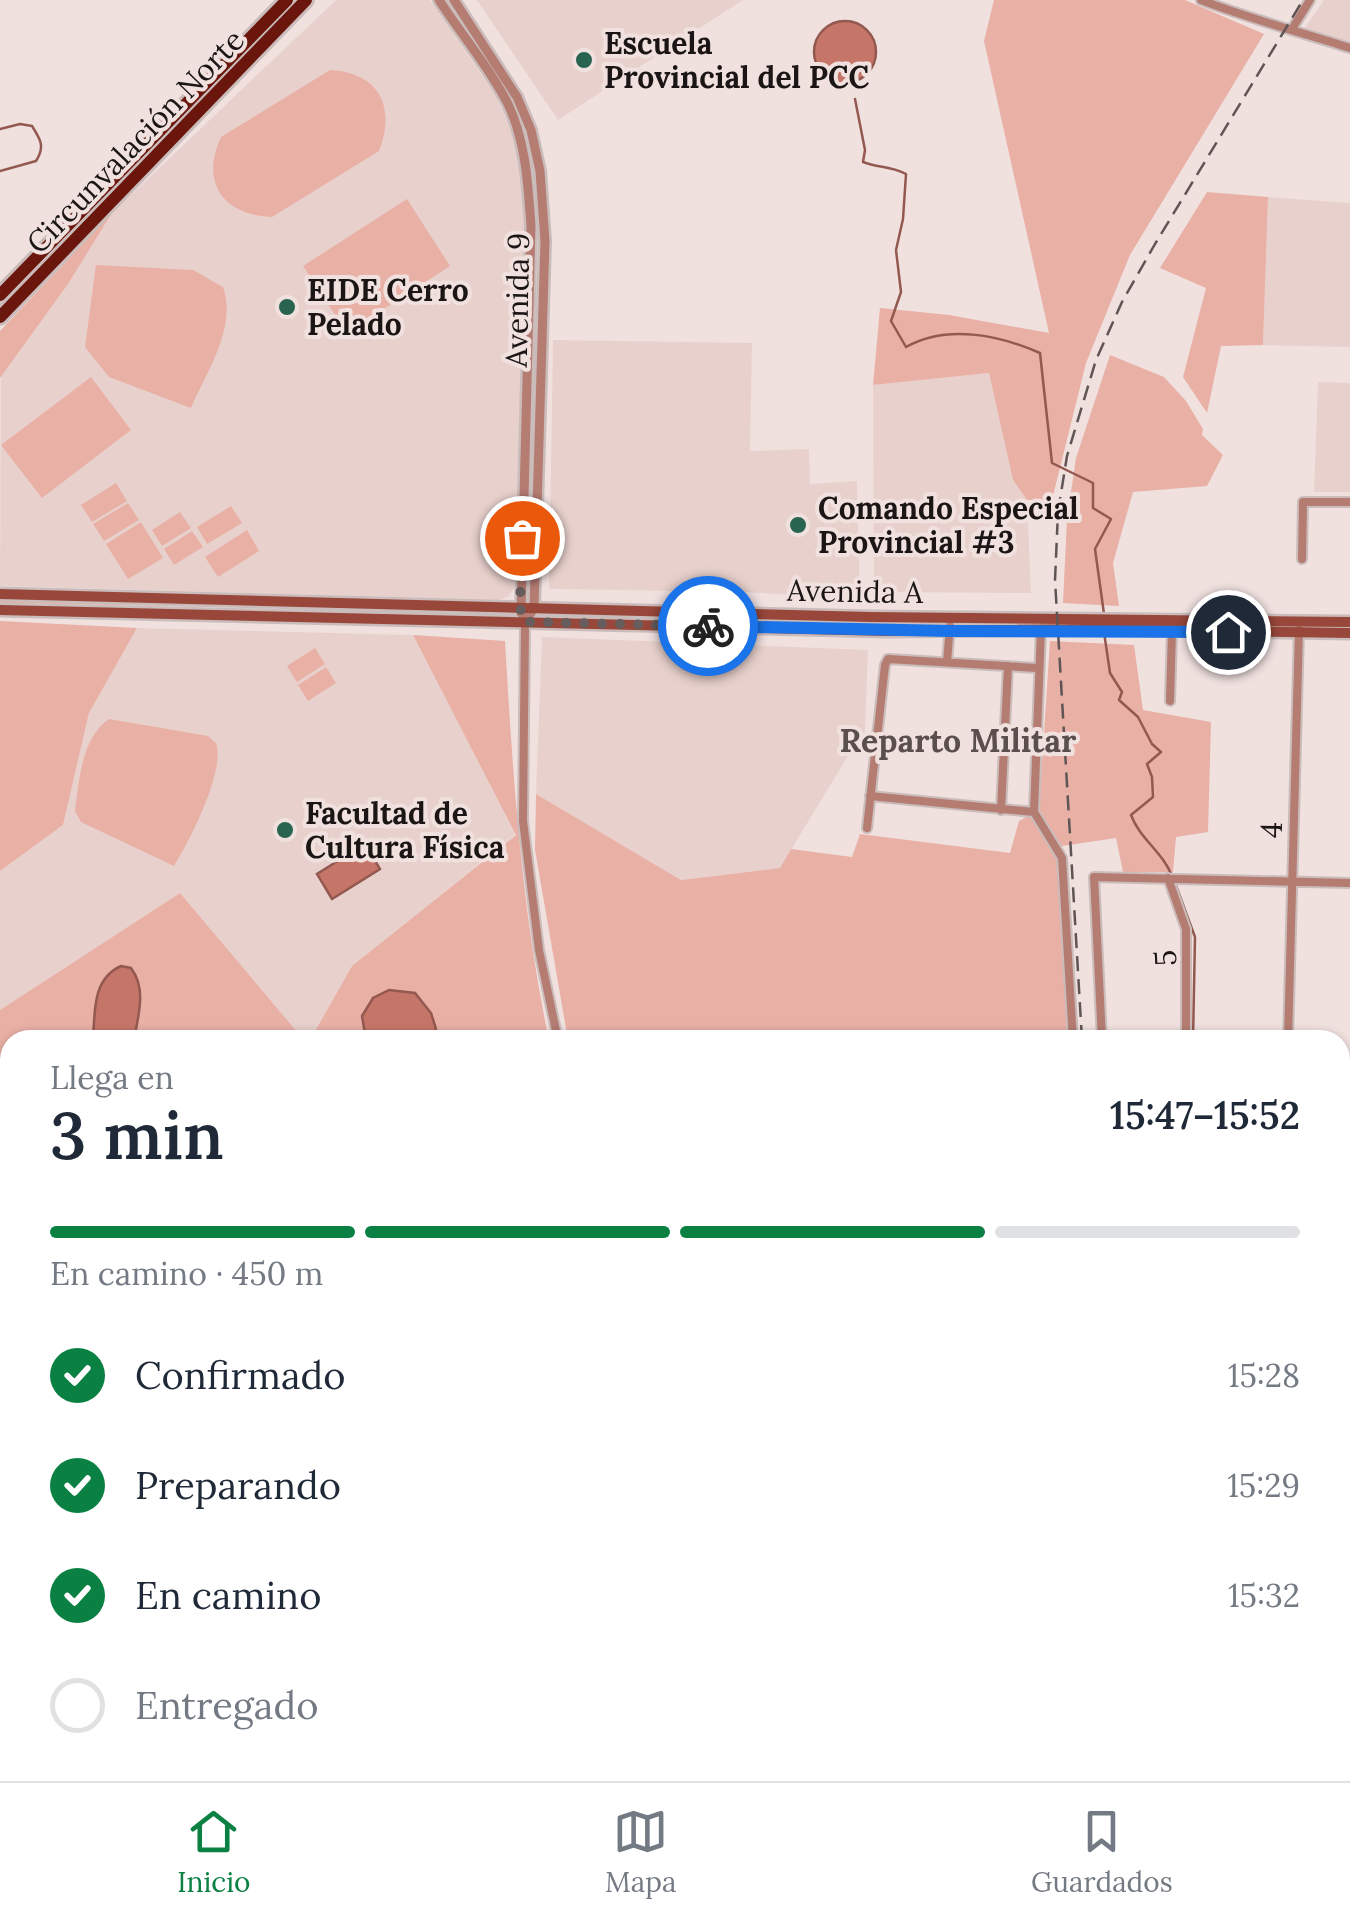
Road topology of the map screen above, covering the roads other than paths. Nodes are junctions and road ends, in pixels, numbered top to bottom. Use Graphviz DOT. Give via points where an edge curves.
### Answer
graph roads {
  1 [pos="287,0"];
  2 [pos="306,0"];
  3 [pos="439,0"];
  4 [pos="454,0"];
  5 [pos="1201,0"];
  6 [pos="1310,0"];
  7 [pos="1292,29"];
  8 [pos="1350,48"];
  9 [pos="490,56"];
  10 [pos="480,63"];
  11 [pos="0,294"];
  12 [pos="0,317"];
  13 [pos="527,328"];
  14 [pos="542,328"];
  15 [pos="1350,502"];
  16 [pos="1302,559"];
  17 [pos="0,594"];
  18 [pos="362,604"];
  19 [pos="520,608"];
  20 [pos="534,608"];
  21 [pos="0,610"];
  22 [pos="950,618"];
  23 [pos="372,619"];
  24 [pos="525,622"];
  25 [pos="1350,622"];
  26 [pos="1097,624"];
  27 [pos="1112,624"];
  28 [pos="1299,627"];
  29 [pos="1040,629"];
  30 [pos="950,631"];
  31 [pos="1172,631"];
  32 [pos="1350,633"];
  33 [pos="947,662"];
  34 [pos="1008,666"];
  35 [pos="1037,668"];
  36 [pos="1170,701"];
  37 [pos="870,796"];
  38 [pos="1001,810"];
  39 [pos="1034,812"];
  40 [pos="867,828"];
  41 [pos="1172,878"];
  42 [pos="1292,881"];
  43 [pos="1350,883"];
  44 [pos="556,1030"];
  45 [pos="1072,1030"];
  46 [pos="1102,1030"];
  47 [pos="1186,1030"];
  48 [pos="1288,1030"];
  1 -- 11 [label="highway, Circunvalación Norte"];
  2 -- 12 [label="highway, Circunvalación Norte"];
  3 -- 10 [label="street, Avenida 9"];
  4 -- 9 [label="street, Avenida 9"];
  5 -- 7 [label="street"];
  6 -- 7 [label="street"];
  7 -- 8 [label="street"];
  9 -- 10 [label="street"];
  9 -- 14 [label="street, Avenida 9" via="518,96 540,171"];
  10 -- 13 [label="street, Avenida 9" via="508,103 528,173"];
  13 -- 14 [label="street"];
  13 -- 19 [label="street, Avenida 9"];
  14 -- 20 [label="street, Avenida 9"];
  15 -- 16 [label="street" via="1303,502"];
  17 -- 18 [label="main road, Avenida A"];
  18 -- 19 [label="main road, Avenida A"];
  18 -- 23 [label="main road"];
  19 -- 20 [label="main road, Avenida A"];
  19 -- 24 [label="street, Avenida 9"];
  20 -- 22 [label="main road, Avenida A"];
  20 -- 24 [label="street"];
  21 -- 23 [label="main road, Avenida A"];
  22 -- 26 [label="main road, Avenida A"];
  22 -- 30 [label="street"];
  23 -- 24 [label="main road, Avenida A"];
  24 -- 30 [label="main road, Avenida A"];
  24 -- 44 [label="street, Avenida 9" via="523,820 538,950"];
  25 -- 28 [label="main road, Avenida A"];
  26 -- 27 [label="main road, Avenida A"];
  26 -- 29 [label="main road, Avenida A"];
  27 -- 28 [label="main road, Avenida A"];
  27 -- 31 [label="main road, Avenida A"];
  28 -- 31 [label="main road, Avenida A"];
  28 -- 32 [label="main road, Avenida A"];
  28 -- 42 [label="street, 4"];
  29 -- 30 [label="main road, Avenida A"];
  29 -- 35 [label="street"];
  30 -- 33 [label="street"];
  31 -- 36 [label="street"];
  33 -- 34 [label="street"];
  33 -- 37 [label="street" via="888,658"];
  34 -- 35 [label="street"];
  34 -- 38 [label="street"];
  35 -- 39 [label="street"];
  37 -- 38 [label="street"];
  37 -- 40 [label="street"];
  38 -- 39 [label="street"];
  39 -- 45 [label="street" via="1062,858"];
  41 -- 42 [label="street"];
  41 -- 46 [label="street" via="1094,877"];
  41 -- 47 [label="street, 5" via="1186,929"];
  42 -- 43 [label="street"];
  42 -- 48 [label="street, 4"];
}
